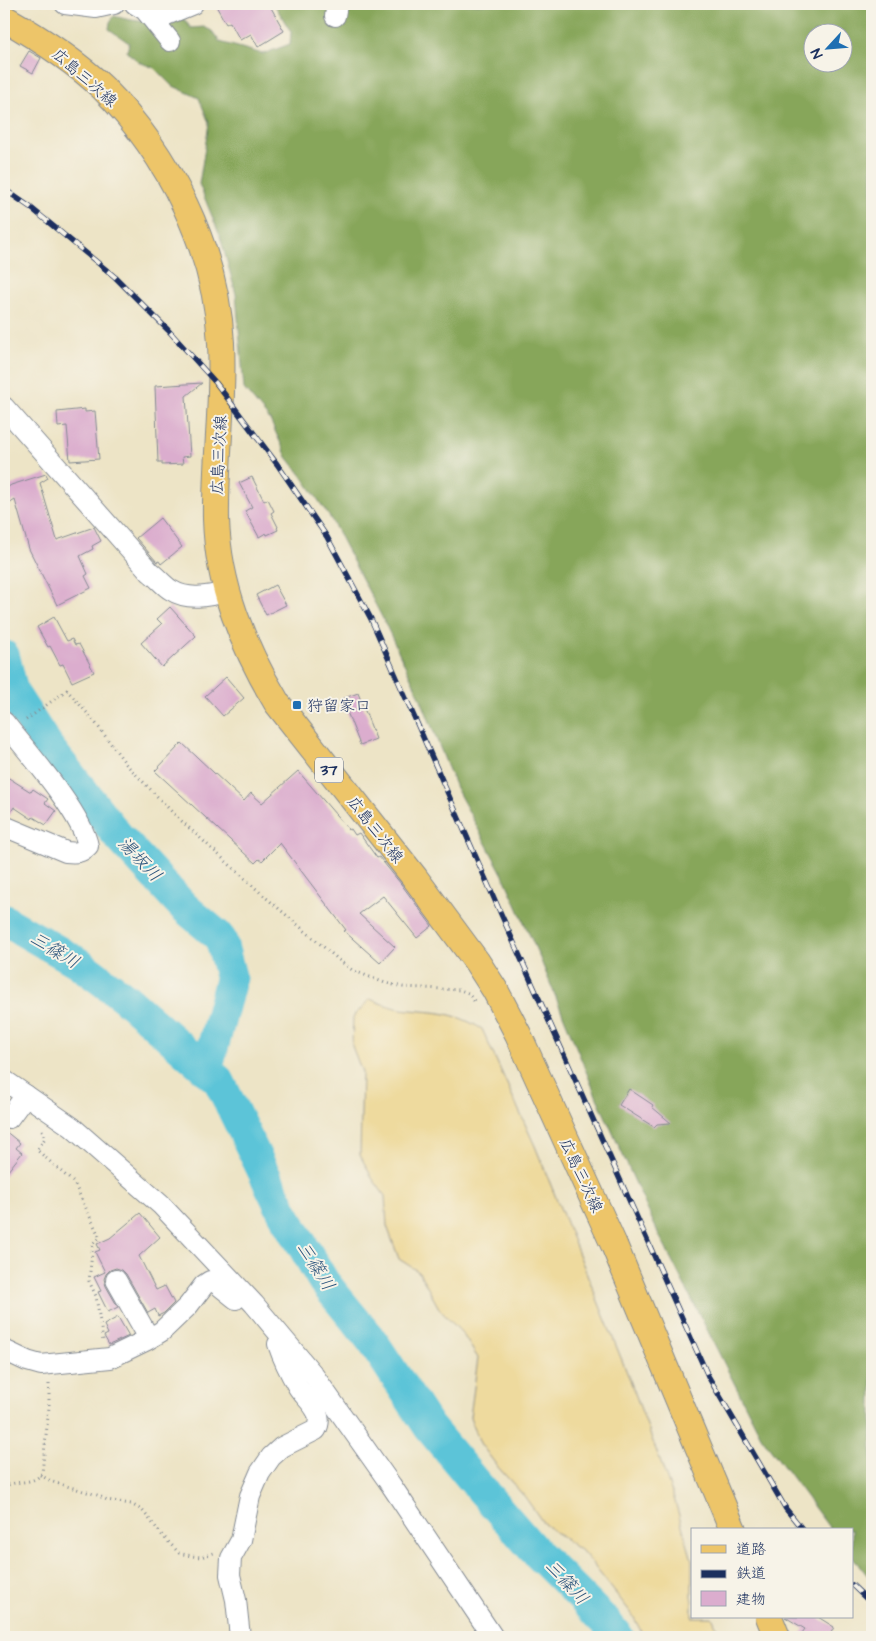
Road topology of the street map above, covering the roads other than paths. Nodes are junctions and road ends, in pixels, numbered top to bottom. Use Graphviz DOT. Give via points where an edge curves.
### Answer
graph roads {
  1 [pos="65,4"];
  2 [pos="114,4"];
  3 [pos="135,4"];
  4 [pos="193,4"];
  5 [pos="4,18"];
  6 [pos="154,20"];
  7 [pos="170,41"];
  8 [pos="4,407"];
  9 [pos="227,592"];
  10 [pos="13,722"];
  11 [pos="4,826"];
  12 [pos="4,1080"];
  13 [pos="26,1096"];
  14 [pos="9,1118"];
  15 [pos="116,1280"];
  16 [pos="270,1325"];
  17 [pos="150,1338"];
  18 [pos="4,1350"];
  19 [pos="732,1528"];
  20 [pos="769,1618"];
  21 [pos="240,1637"];
  22 [pos="493,1637"];
  23 [pos="778,1637"];
  1 -- 2 [label="street" via="96,8"];
  3 -- 6 [label="street"];
  4 -- 6 [label="street"];
  5 -- 9 [label="main road, 広島三次線 / 37" via="72,61 130,118 175,186 192,223 206,261 221,341 216,520"];
  6 -- 7 [label="street"];
  8 -- 9 [label="street" via="150,572 172,591 203,597"];
  9 -- 19 [label="main road, 広島三次線 / 37" via="246,646 277,703 437,907 477,962 502,1004 614,1245"];
  10 -- 11 [label="street" via="76,818 88,846 76,853 66,852"];
  12 -- 13 [label="street"];
  13 -- 14 [label="street"];
  13 -- 16 [label="street" via="72,1127 161,1205"];
  15 -- 17 [label="street"];
  16 -- 17 [label="street" via="256,1318 216,1283 210,1282 162,1331"];
  16 -- 21 [label="street" via="299,1389 313,1404 319,1425 271,1457 250,1496 241,1540 231,1558 230,1575"];
  16 -- 22 [label="street" via="317,1381"];
  17 -- 18 [label="street" via="106,1359 49,1365 27,1361"];
  20 -- 23 [label="main road"];
}
